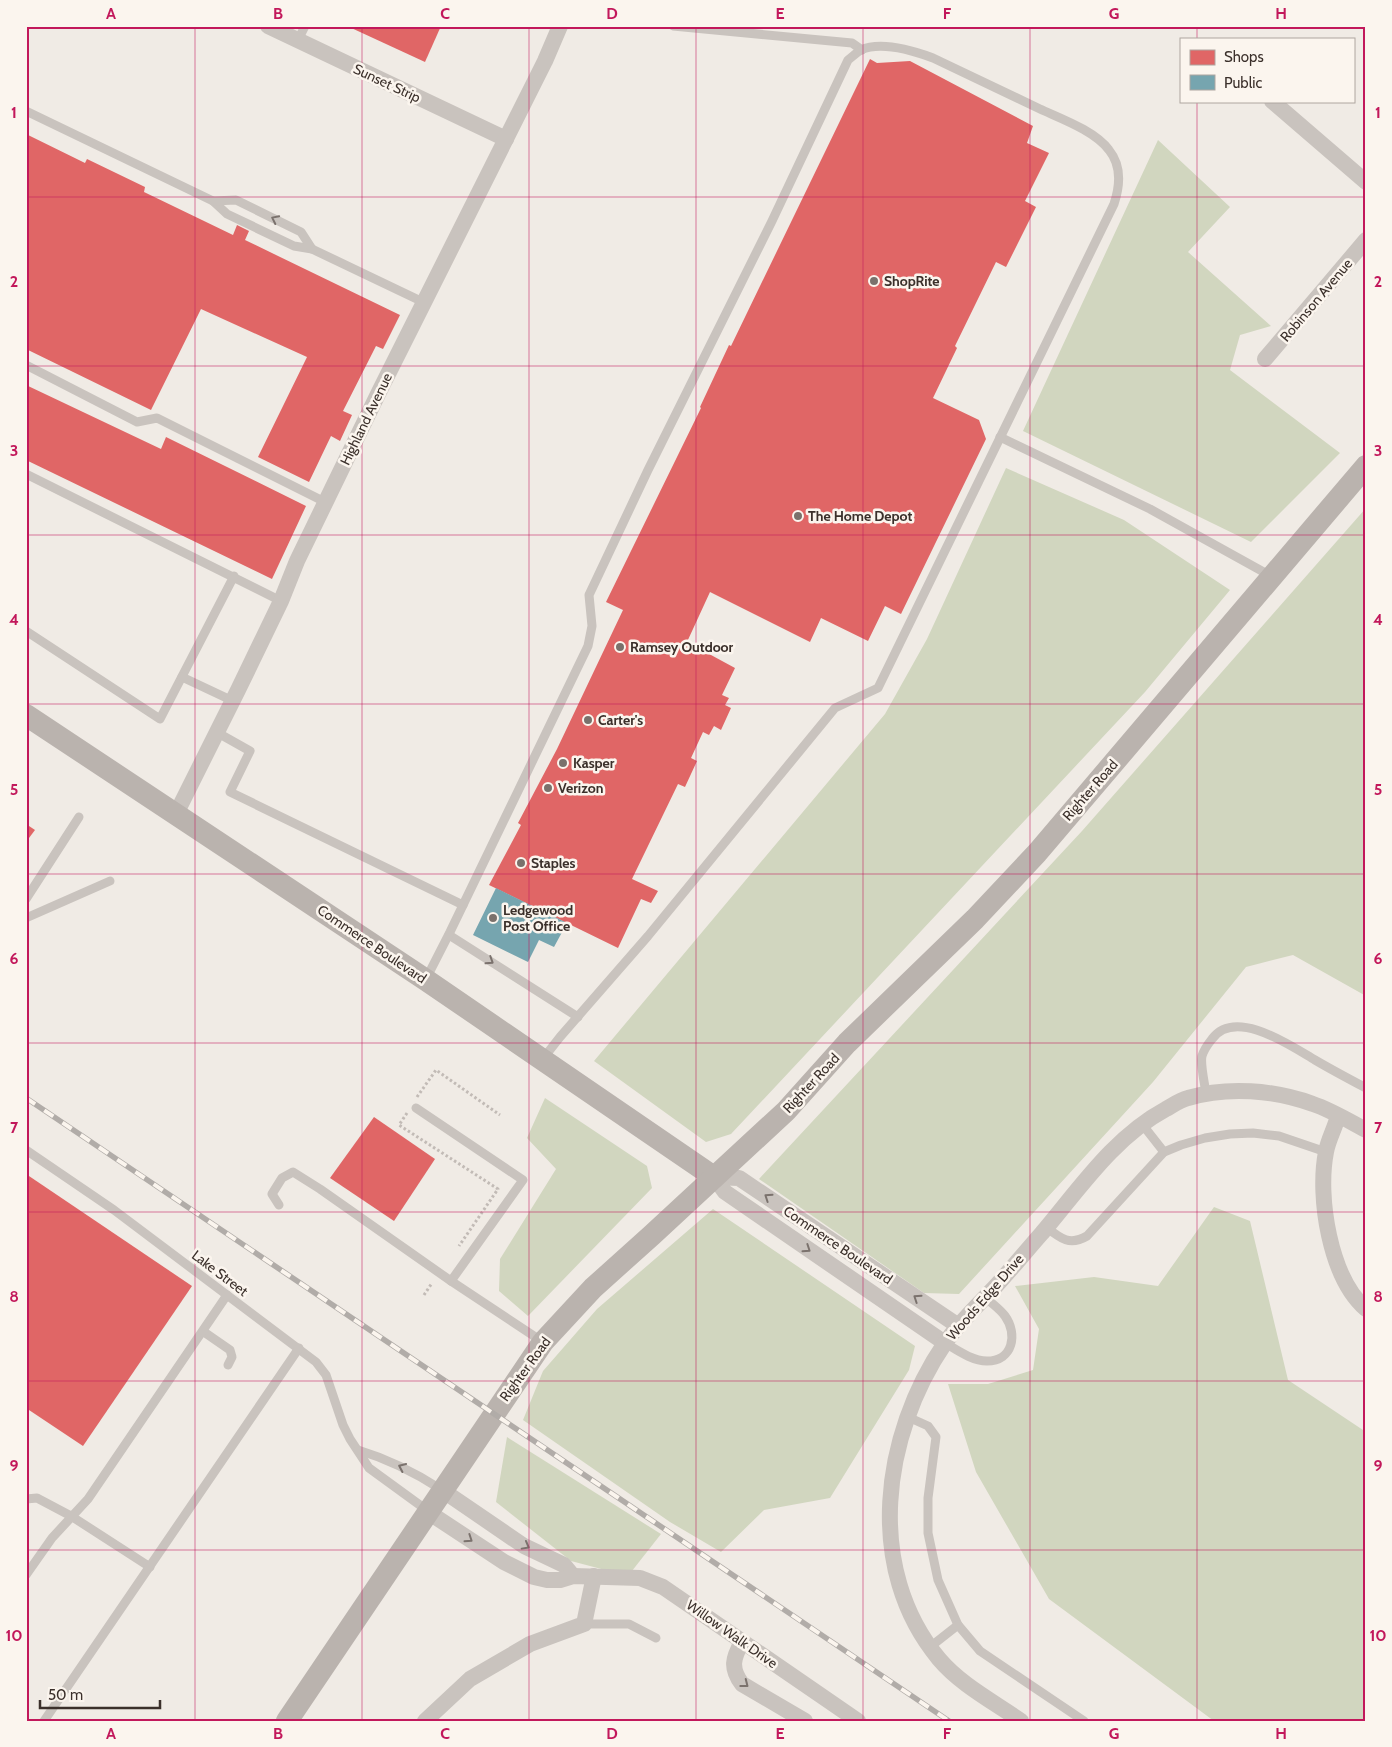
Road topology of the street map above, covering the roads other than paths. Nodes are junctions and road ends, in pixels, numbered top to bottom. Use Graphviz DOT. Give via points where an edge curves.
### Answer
graph roads {
  1 [pos="268,26"];
  2 [pos="560,26"];
  3 [pos="673,26"];
  4 [pos="301,33"];
  5 [pos="862,50"];
  6 [pos="1273,102"];
  7 [pos="26,111"];
  8 [pos="506,139"];
  9 [pos="1366,182"];
  10 [pos="213,201"];
  11 [pos="1366,240"];
  12 [pos="312,249"];
  13 [pos="423,302"];
  14 [pos="1266,359"];
  15 [pos="26,365"];
  16 [pos="1000,437"];
  17 [pos="1366,466"];
  18 [pos="26,474"];
  19 [pos="325,502"];
  20 [pos="234,576"];
  21 [pos="1273,577"];
  22 [pos="281,601"];
  23 [pos="26,631"];
  24 [pos="182,677"];
  25 [pos="233,701"];
  26 [pos="26,715"];
  27 [pos="218,733"];
  28 [pos="176,814"];
  29 [pos="79,816"];
  30 [pos="110,881"];
  31 [pos="26,898"];
  32 [pos="463,905"];
  33 [pos="26,918"];
  34 [pos="449,934"];
  35 [pos="426,980"];
  36 [pos="578,1017"];
  37 [pos="541,1060"];
  38 [pos="1366,1088"];
  39 [pos="1206,1094"];
  40 [pos="413,1106"];
  41 [pos="1338,1116"];
  42 [pos="1142,1124"];
  43 [pos="1366,1130"];
  44 [pos="26,1150"];
  45 [pos="1164,1152"];
  46 [pos="1326,1152"];
  47 [pos="714,1177"];
  48 [pos="279,1205"];
  49 [pos="1046,1227"];
  50 [pos="451,1281"];
  51 [pos="228,1295"];
  52 [pos="985,1297"];
  53 [pos="1366,1309"];
  54 [pos="957,1325"];
  55 [pos="204,1332"];
  56 [pos="543,1342"];
  57 [pos="944,1344"];
  58 [pos="299,1348"];
  59 [pos="228,1365"];
  60 [pos="908,1416"];
  61 [pos="358,1450"];
  62 [pos="442,1490"];
  63 [pos="26,1499"];
  64 [pos="428,1512"];
  65 [pos="71,1516"];
  66 [pos="150,1567"];
  67 [pos="26,1575"];
  68 [pos="573,1576"];
  69 [pos="594,1576"];
  70 [pos="584,1624"];
  71 [pos="958,1625"];
  72 [pos="656,1638"];
  73 [pos="742,1642"];
  74 [pos="930,1647"];
  75 [pos="44,1721"];
  76 [pos="287,1721"];
  77 [pos="425,1721"];
  78 [pos="805,1721"];
  79 [pos="858,1721"];
  80 [pos="1021,1721"];
  81 [pos="1084,1721"];
  1 -- 4 [label="street, Sunset Strip"];
  2 -- 8 [label="street, Highland Avenue"];
  3 -- 5 [label="lane" via="852,44"];
  4 -- 8 [label="street, Sunset Strip"];
  5 -- 16 [label="lane" via="881,47 912,50 933,58 1100,140 1117,165 1120,182 1114,204"];
  5 -- 32 [label="lane" via="848,60 589,595 592,626 588,646"];
  6 -- 9 [label="street"];
  7 -- 10 [label="lane"];
  8 -- 13 [label="street, Highland Avenue"];
  10 -- 12 [label="lane" via="227,214 294,246"];
  12 -- 10 [label="lane, one-way" via="300,232 236,200"];
  11 -- 14 [label="street, Robinson Avenue"];
  12 -- 13 [label="lane"];
  13 -- 19 [label="street, Highland Avenue"];
  15 -- 19 [label="lane" via="137,422 157,418"];
  16 -- 21 [label="lane" via="1150,509"];
  16 -- 36 [label="lane" via="878,688 835,708"];
  17 -- 21 [label="street, Righter Road"];
  18 -- 20 [label="lane"];
  19 -- 22 [label="street, Highland Avenue"];
  20 -- 22 [label="lane"];
  20 -- 24 [label="lane"];
  21 -- 47 [label="street, Righter Road" via="1037,852 975,919 848,1043 786,1111"];
  22 -- 25 [label="street, Highland Avenue"];
  23 -- 24 [label="lane" via="160,719"];
  24 -- 25 [label="lane"];
  25 -- 27 [label="street, Highland Avenue"];
  26 -- 28 [label="street, Commerce Boulevard"];
  27 -- 28 [label="street, Highland Avenue"];
  27 -- 32 [label="lane" via="250,751 230,792"];
  28 -- 35 [label="street, Commerce Boulevard"];
  29 -- 31 [label="lane"];
  30 -- 33 [label="lane"];
  32 -- 34 [label="lane"];
  34 -- 35 [label="lane"];
  34 -- 36 [label="lane, one-way"];
  35 -- 37 [label="street, Commerce Boulevard"];
  36 -- 37 [label="lane"];
  37 -- 47 [label="street, Commerce Boulevard"];
  38 -- 39 [label="lane" via="1275,1037 1236,1026 1214,1035 1202,1056"];
  39 -- 41 [label="street, Woods Edge Drive" via="1251,1091 1287,1096 1315,1104"];
  39 -- 42 [label="street, Woods Edge Drive" via="1186,1099"];
  40 -- 50 [label="lane" via="523,1180"];
  41 -- 43 [label="street, Woods Edge Drive"];
  41 -- 46 [label="street"];
  42 -- 45 [label="lane"];
  42 -- 49 [label="street, Woods Edge Drive" via="1119,1142"];
  44 -- 51 [label="lane, Lake Street" via="114,1210"];
  45 -- 46 [label="lane" via="1205,1138 1253,1133 1279,1136"];
  45 -- 49 [label="lane" via="1087,1236 1069,1242"];
  46 -- 53 [label="street" via="1323,1190 1328,1233 1346,1285"];
  54 -- 47 [label="street, Commerce Boulevard, one-way" via="739,1178"];
  47 -- 56 [label="street, Righter Road" via="593,1288"];
  47 -- 57 [label="street, Commerce Boulevard, one-way" via="724,1192"];
  48 -- 50 [label="lane" via="272,1194 282,1178 293,1172"];
  49 -- 52 [label="street, Woods Edge Drive"];
  50 -- 56 [label="lane"];
  51 -- 55 [label="lane"];
  51 -- 58 [label="lane, Lake Street"];
  52 -- 54 [label="street, Woods Edge Drive"];
  52 -- 57 [label="lane" via="1005,1316 1012,1330 1008,1353 987,1362"];
  54 -- 57 [label="street, Woods Edge Drive"];
  55 -- 59 [label="lane" via="230,1350 232,1360"];
  55 -- 65 [label="lane" via="88,1499"];
  56 -- 62 [label="street, Righter Road"];
  57 -- 60 [label="street, Woods Edge Drive" via="932,1362"];
  58 -- 61 [label="lane, Lake Street" via="326,1375 343,1425"];
  58 -- 66 [label="lane"];
  60 -- 71 [label="lane" via="928,1426 936,1437 928,1498 928,1533 938,1580"];
  60 -- 74 [label="street, Woods Edge Drive" via="893,1470 892,1545 907,1609"];
  62 -- 61 [label="lane, one-way" via="416,1474"];
  61 -- 64 [label="lane, Lake Street" via="370,1468"];
  62 -- 64 [label="street, Righter Road"];
  62 -- 68 [label="street, one-way" via="524,1546 564,1565"];
  63 -- 65 [label="lane" via="37,1498"];
  64 -- 68 [label="street, Willow Walk Drive, one-way" via="504,1562 534,1577 560,1580"];
  64 -- 76 [label="street, Righter Road"];
  65 -- 66 [label="lane"];
  65 -- 67 [label="lane"];
  66 -- 75 [label="lane"];
  68 -- 69 [label="street, Willow Walk Drive"];
  69 -- 70 [label="street"];
  69 -- 73 [label="street, Willow Walk Drive" via="640,1578 663,1586"];
  70 -- 72 [label="lane" via="629,1624"];
  70 -- 77 [label="street" via="530,1644 470,1679"];
  71 -- 74 [label="lane"];
  71 -- 81 [label="lane" via="980,1651"];
  73 -- 78 [label="street, one-way" via="735,1656 734,1668 742,1684"];
  73 -- 79 [label="street, Willow Walk Drive"];
  74 -- 80 [label="street, Woods Edge Drive" via="965,1683"];
}
